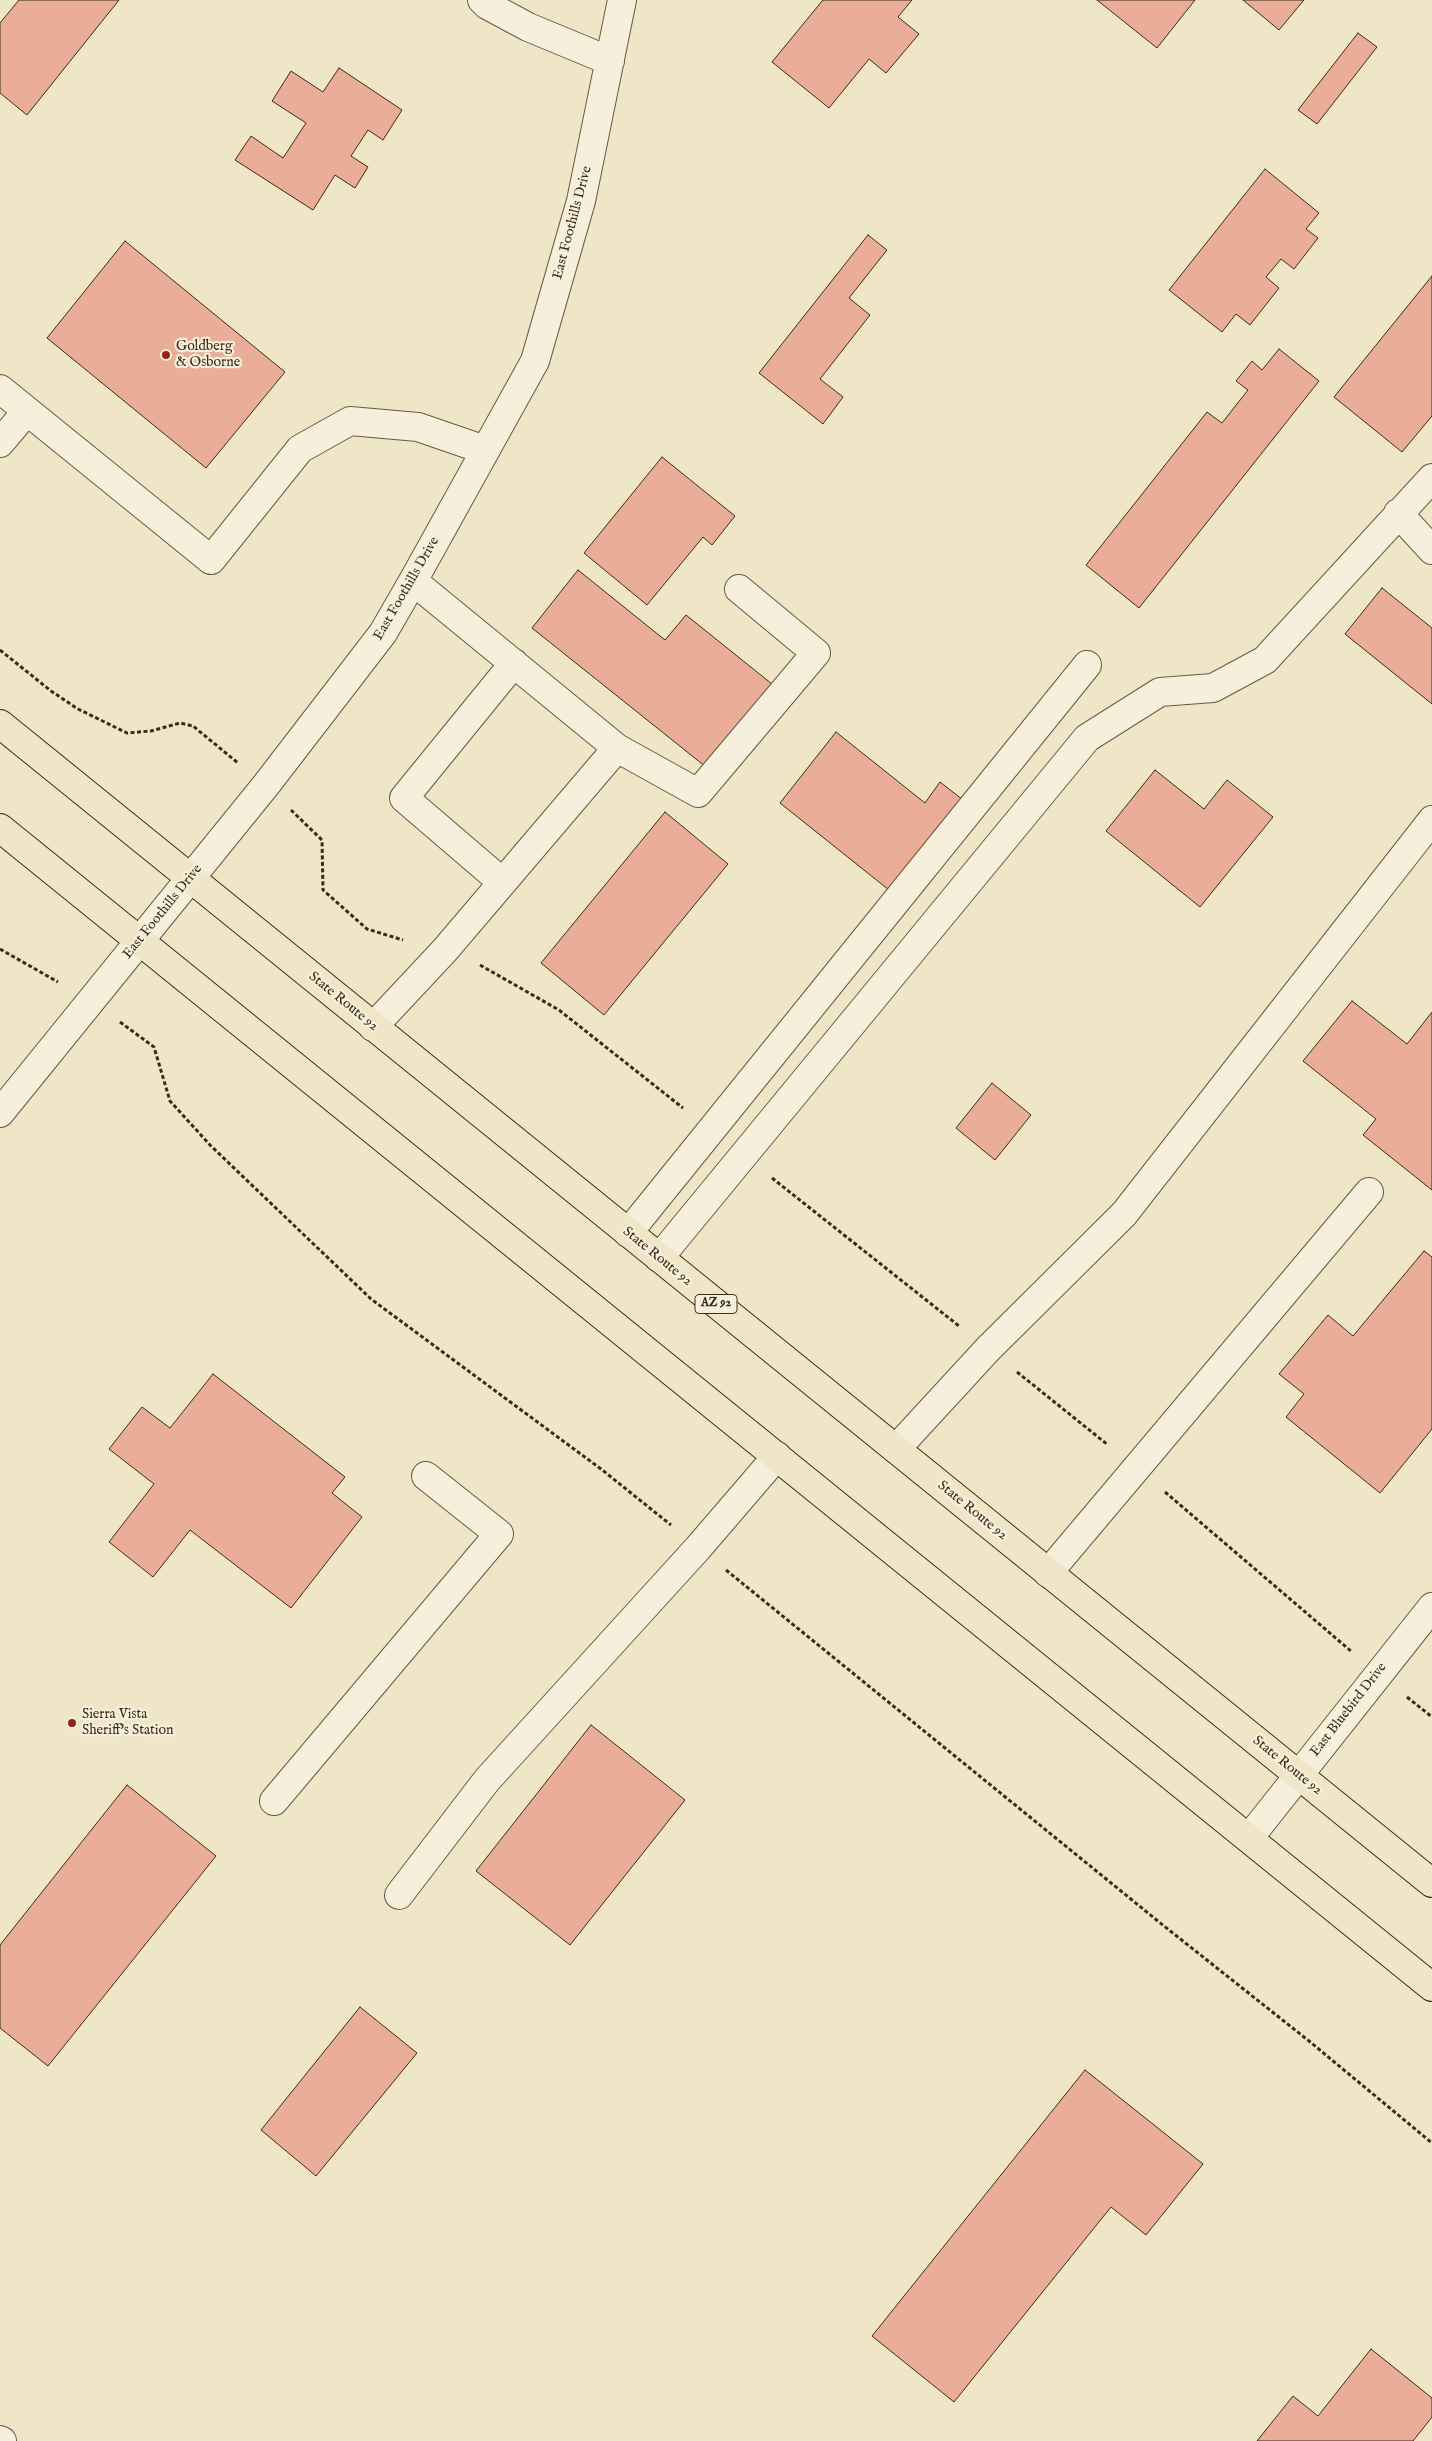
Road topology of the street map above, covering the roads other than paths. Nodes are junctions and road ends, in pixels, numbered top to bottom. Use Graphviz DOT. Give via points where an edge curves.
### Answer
graph roads {
  1 [pos="482,0"];
  2 [pos="622,0"];
  3 [pos="610,61"];
  4 [pos="0,389"];
  5 [pos="27,411"];
  6 [pos="0,444"];
  7 [pos="485,450"];
  8 [pos="1432,478"];
  9 [pos="1398,514"];
  10 [pos="1432,550"];
  11 [pos="413,581"];
  12 [pos="740,589"];
  13 [pos="514,663"];
  14 [pos="1087,664"];
  15 [pos="0,724"];
  16 [pos="617,748"];
  17 [pos="1432,820"];
  18 [pos="0,828"];
  19 [pos="191,879"];
  20 [pos="502,882"];
  21 [pos="140,941"];
  22 [pos="374,1027"];
  23 [pos="0,1113"];
  24 [pos="1369,1192"];
  25 [pos="628,1233"];
  26 [pos="659,1258"];
  27 [pos="896,1450"];
  28 [pos="777,1456"];
  29 [pos="426,1476"];
  30 [pos="1048,1572"];
  31 [pos="1432,1607"];
  32 [pos="1298,1774"];
  33 [pos="274,1801"];
  34 [pos="1249,1838"];
  35 [pos="1432,1884"];
  36 [pos="399,1895"];
  37 [pos="1432,1986"];
  1 -- 3 [label="street" via="528,26"];
  2 -- 3 [label="street, East Foothills Drive"];
  3 -- 7 [label="street, East Foothills Drive" via="581,201 535,361"];
  4 -- 5 [label="street"];
  5 -- 6 [label="street"];
  5 -- 7 [label="street" via="211,560 300,449 350,421 418,427"];
  7 -- 11 [label="street, East Foothills Drive"];
  8 -- 9 [label="street"];
  9 -- 10 [label="street"];
  9 -- 26 [label="street" via="1265,660 1213,688 1160,692 1088,738"];
  11 -- 13 [label="street"];
  11 -- 19 [label="street, East Foothills Drive" via="384,633"];
  12 -- 16 [label="street" via="816,653 698,793"];
  13 -- 16 [label="street"];
  13 -- 20 [label="street" via="404,798"];
  14 -- 25 [label="street"];
  15 -- 19 [label="main road, State Route 92 / AZ 92"];
  16 -- 20 [label="street"];
  17 -- 27 [label="street" via="1124,1214 988,1349"];
  18 -- 21 [label="main road"];
  19 -- 21 [label="street, East Foothills Drive"];
  19 -- 22 [label="main road, State Route 92 / AZ 92"];
  20 -- 22 [label="street"];
  21 -- 23 [label="street, East Foothills Drive"];
  21 -- 28 [label="main road"];
  22 -- 25 [label="main road, State Route 92 / AZ 92"];
  24 -- 30 [label="street"];
  25 -- 26 [label="main road, State Route 92 / AZ 92"];
  26 -- 27 [label="main road, State Route 92 / AZ 92"];
  27 -- 30 [label="main road, State Route 92 / AZ 92"];
  28 -- 34 [label="main road"];
  28 -- 36 [label="street" via="487,1780"];
  29 -- 33 [label="street" via="498,1534"];
  30 -- 32 [label="main road, State Route 92 / AZ 92"];
  31 -- 32 [label="street, East Bluebird Drive"];
  32 -- 34 [label="street, East Bluebird Drive"];
  32 -- 35 [label="main road, State Route 92 / AZ 92"];
  34 -- 37 [label="main road"];
}
